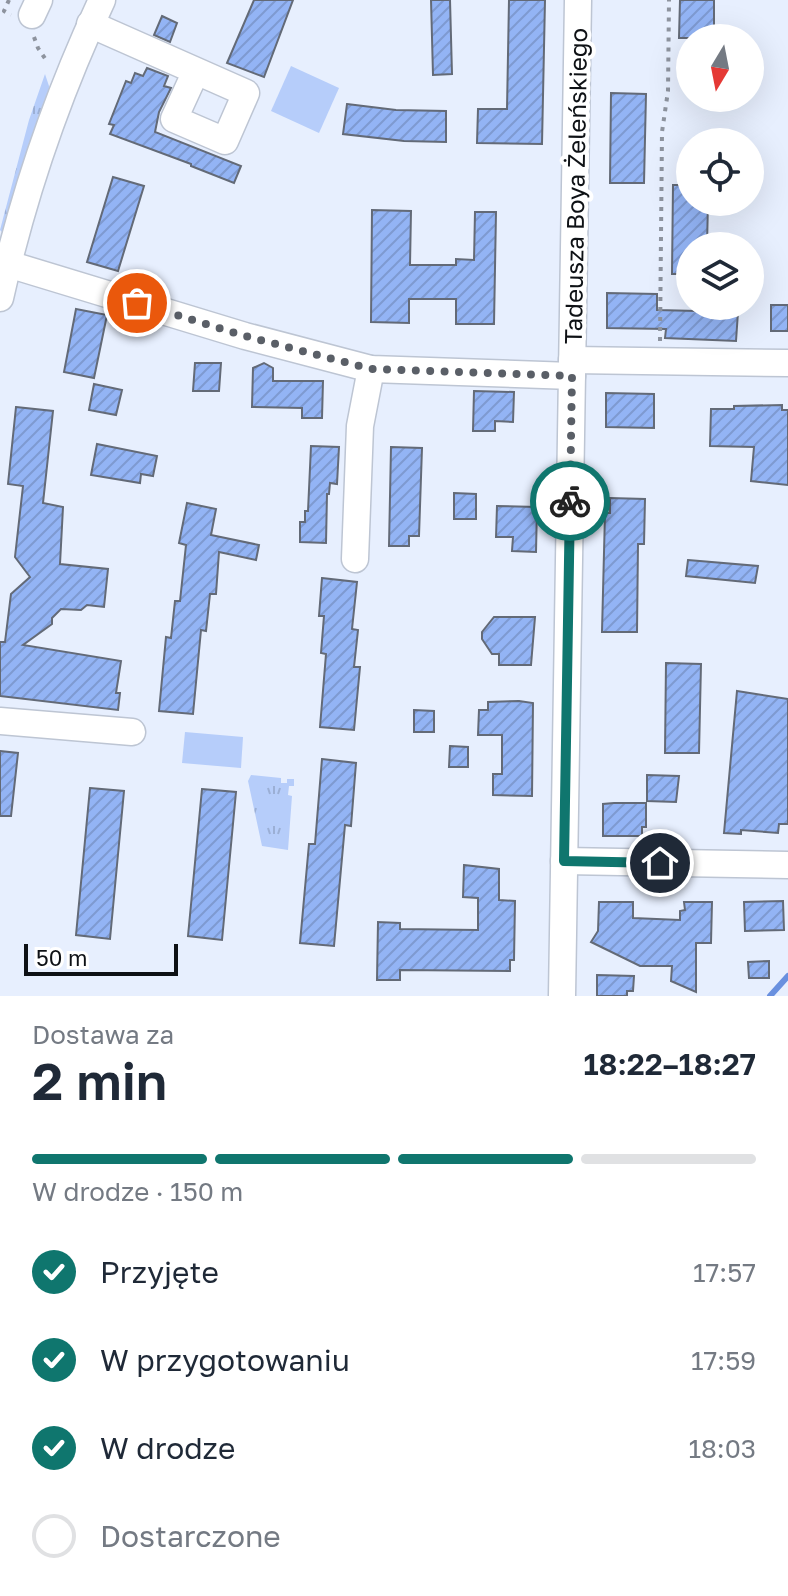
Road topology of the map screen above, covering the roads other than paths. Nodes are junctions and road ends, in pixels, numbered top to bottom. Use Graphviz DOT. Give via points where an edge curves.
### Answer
graph roads {
  1 [pos="102,0"];
  2 [pos="578,0"];
  3 [pos="90,24"];
  4 [pos="196,71"];
  5 [pos="5,268"];
  6 [pos="0,298"];
  7 [pos="788,363"];
  8 [pos="572,368"];
  9 [pos="371,369"];
  10 [pos="355,559"];
  11 [pos="0,721"];
  12 [pos="132,732"];
  13 [pos="564,861"];
  14 [pos="788,865"];
  15 [pos="562,996"];
  1 -- 3 [label="street"];
  2 -- 8 [label="street, Tadeusza Boya Żeleńskiego"];
  3 -- 4 [label="street"];
  3 -- 5 [label="street" via="58,101"];
  5 -- 6 [label="street"];
  5 -- 9 [label="street"];
  7 -- 8 [label="street"];
  8 -- 9 [label="street"];
  8 -- 13 [label="street, Tadeusza Boya Żeleńskiego"];
  9 -- 10 [label="street" via="360,426"];
  11 -- 12 [label="street"];
  13 -- 14 [label="street"];
  13 -- 15 [label="street, Tadeusza Boya Żeleńskiego"];
}
